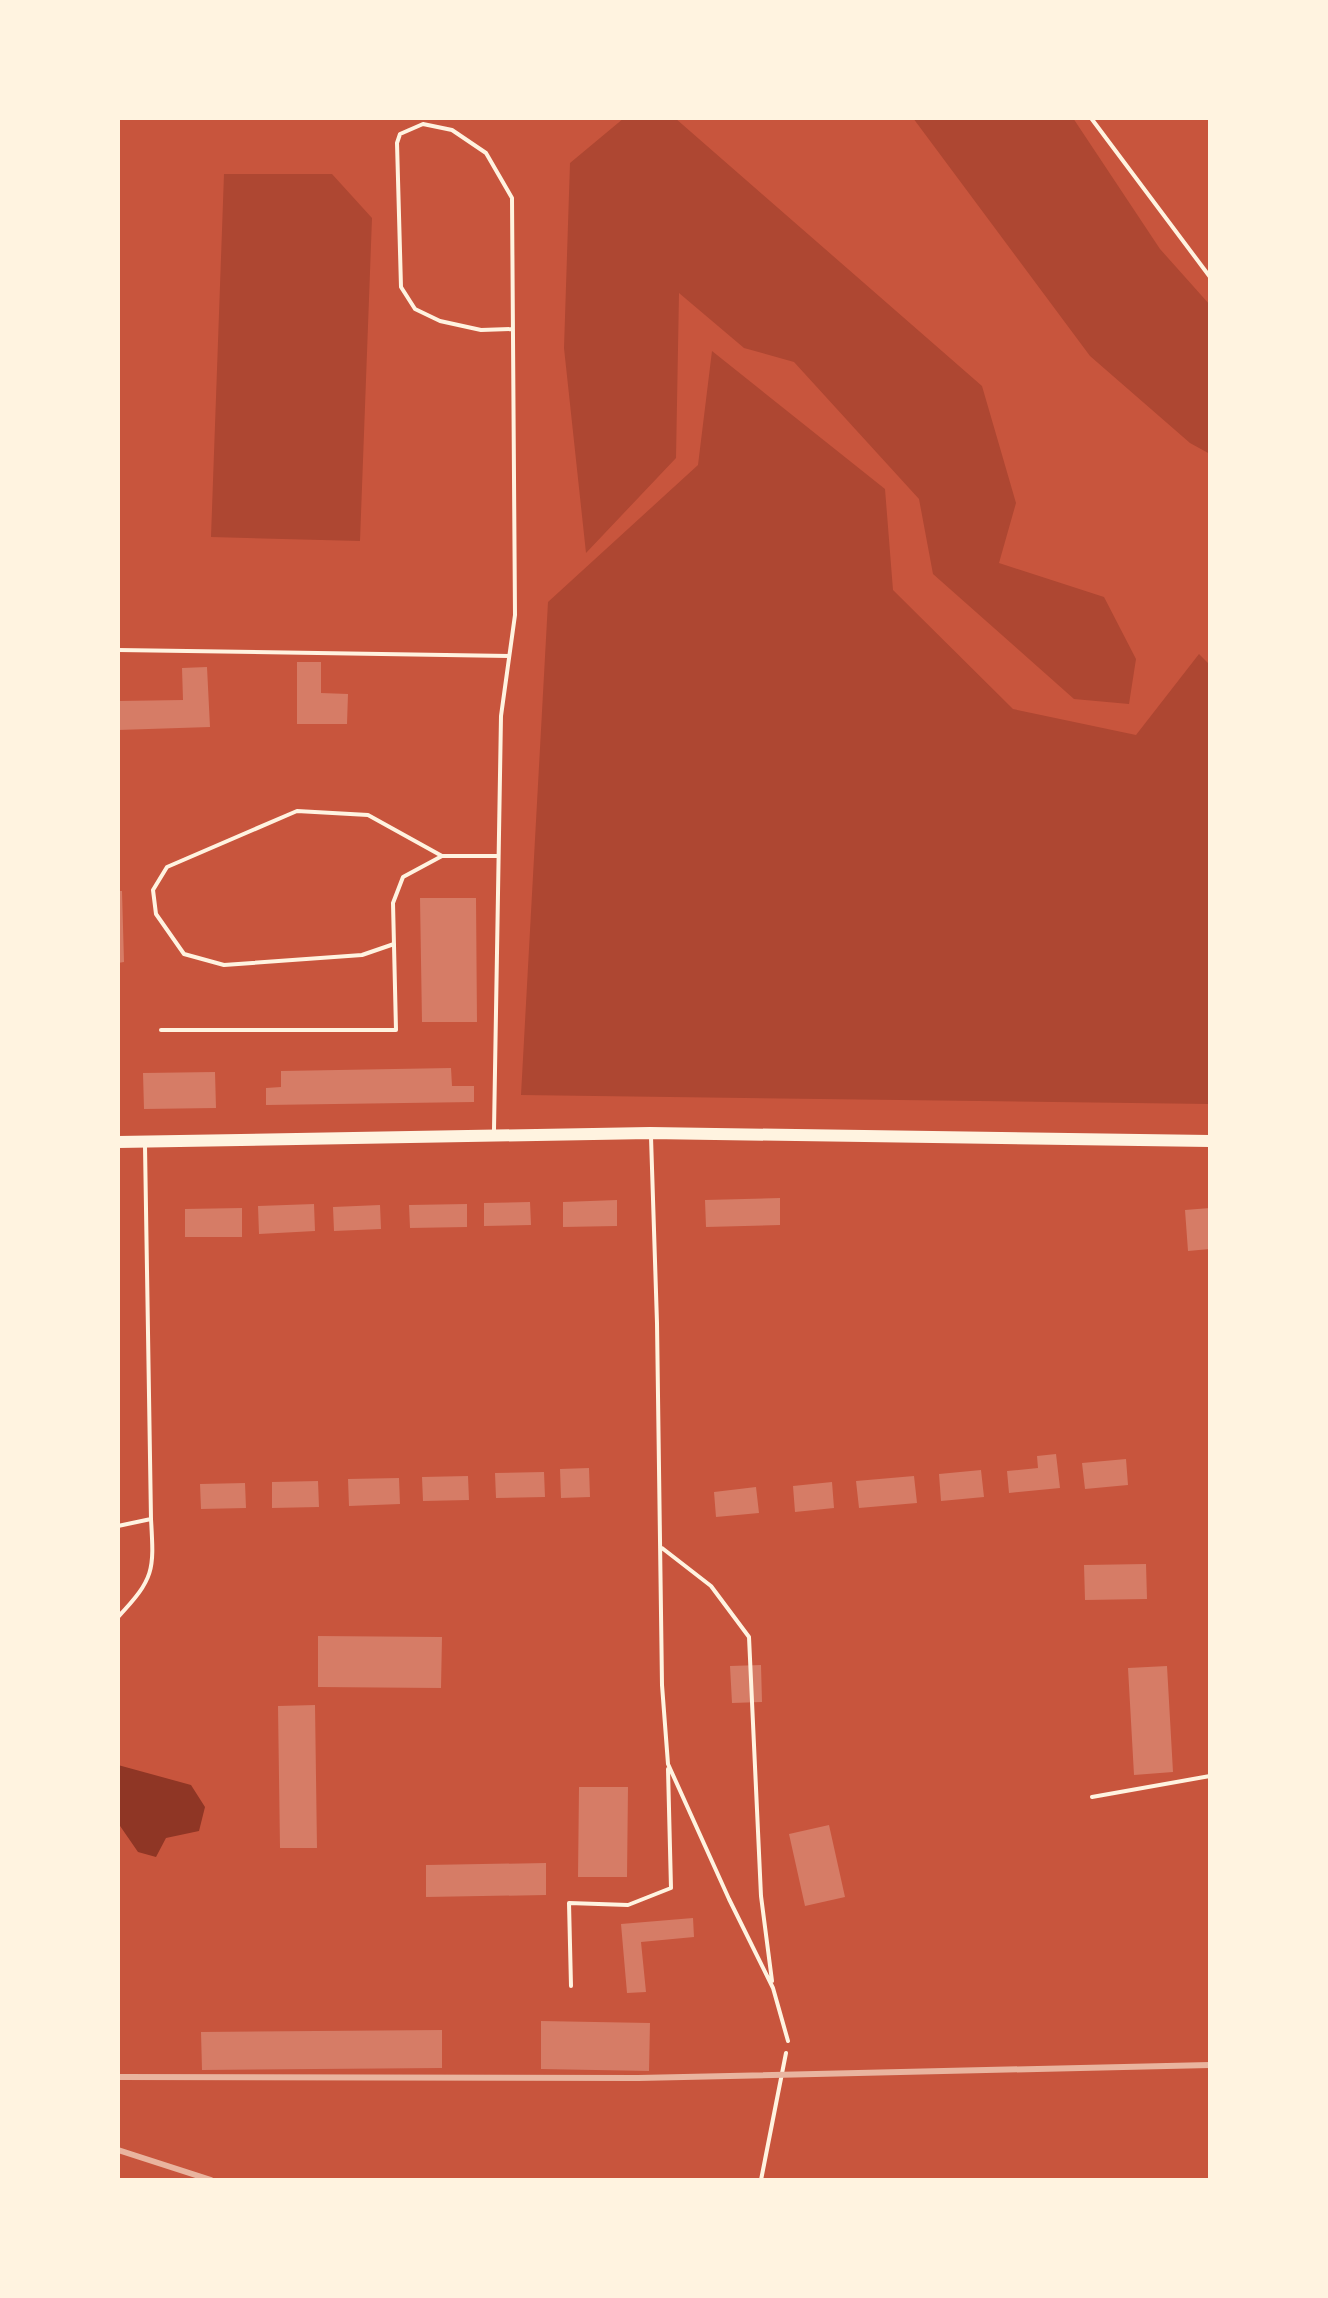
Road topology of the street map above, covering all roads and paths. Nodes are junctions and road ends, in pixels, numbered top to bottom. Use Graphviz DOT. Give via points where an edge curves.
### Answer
graph roads {
  1 [pos="1092,118"];
  2 [pos="1210,277"];
  3 [pos="513,330"];
  4 [pos="118,650"];
  5 [pos="509,656"];
  6 [pos="442,856"];
  7 [pos="497,856"];
  8 [pos="394,944"];
  9 [pos="161,1030"];
  10 [pos="650,1132"];
  11 [pos="494,1135"];
  12 [pos="1210,1141"];
  13 [pos="118,1142"];
  14 [pos="145,1142"];
  15 [pos="151,1519"];
  16 [pos="118,1526"];
  17 [pos="662,1548"];
  18 [pos="118,1617"];
  19 [pos="668,1764"];
  20 [pos="1210,1776"];
  21 [pos="1092,1797"];
  22 [pos="572,1986"];
  23 [pos="773,1988"];
  24 [pos="788,2041"];
  25 [pos="762,2180"];
  1 -- 2 [label="path"];
  3 -- 3 [label="lane" via="512,198 486,152 452,130 423,124 400,134 401,287 415,309 440,321"];
  3 -- 5 [label="lane" via="515,615"];
  4 -- 5 [label="lane"];
  5 -- 7 [label="lane"];
  6 -- 7 [label="lane"];
  6 -- 8 [label="lane" via="403,877 393,903"];
  6 -- 8 [label="lane" via="368,815 297,811 167,867 152,890 156,914 184,954 224,965 362,955"];
  7 -- 11 [label="lane"];
  8 -- 9 [label="lane" via="396,1030"];
  10 -- 11 [label="main road"];
  10 -- 12 [label="main road"];
  10 -- 17 [label="lane"];
  11 -- 14 [label="main road"];
  13 -- 14 [label="main road"];
  14 -- 15 [label="lane"];
  15 -- 16 [label="lane"];
  15 -- 18 [label="lane" via="154,1568"];
  17 -- 19 [label="lane"];
  17 -- 23 [label="lane" via="711,1586 749,1637 761,1896"];
  19 -- 22 [label="lane" via="671,1888 628,1905 569,1903"];
  19 -- 23 [label="lane"];
  20 -- 21 [label="lane"];
  23 -- 24 [label="lane"];
  24 -- 25 [label="path"];
}
